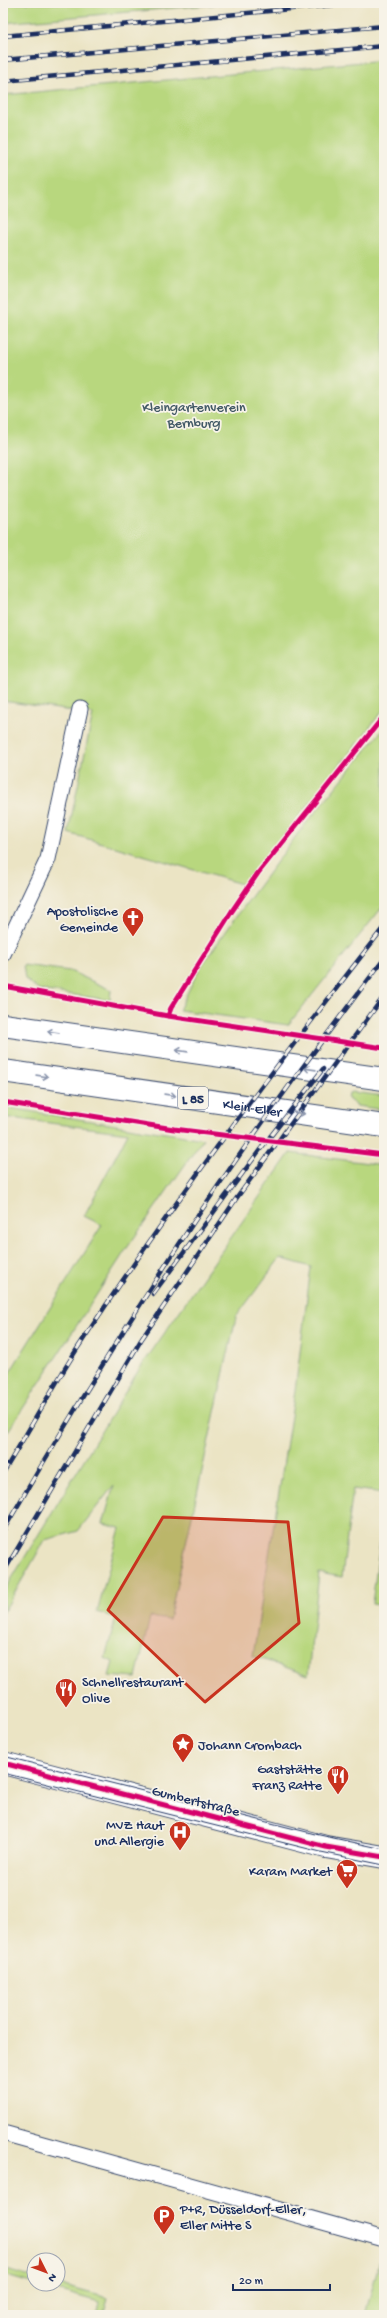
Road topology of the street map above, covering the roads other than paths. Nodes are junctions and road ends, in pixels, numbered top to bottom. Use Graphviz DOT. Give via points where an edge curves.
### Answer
graph roads {
  1 [pos="80,708"];
  2 [pos="3,954"];
  3 [pos="3,1025"];
  4 [pos="3,1071"];
  5 [pos="384,1080"];
  6 [pos="384,1126"];
  7 [pos="3,1763"];
  8 [pos="384,1857"];
  9 [pos="3,2133"];
  10 [pos="384,2239"];
  1 -- 2 [label="lane" via="48,859"];
  5 -- 3 [label="main road, one-way"];
  4 -- 6 [label="main road, Klein-Eller / L 85, one-way"];
  7 -- 8 [label="main road, Gumbertstraße" via="326,1847"];
  9 -- 10 [label="lane"];
}
